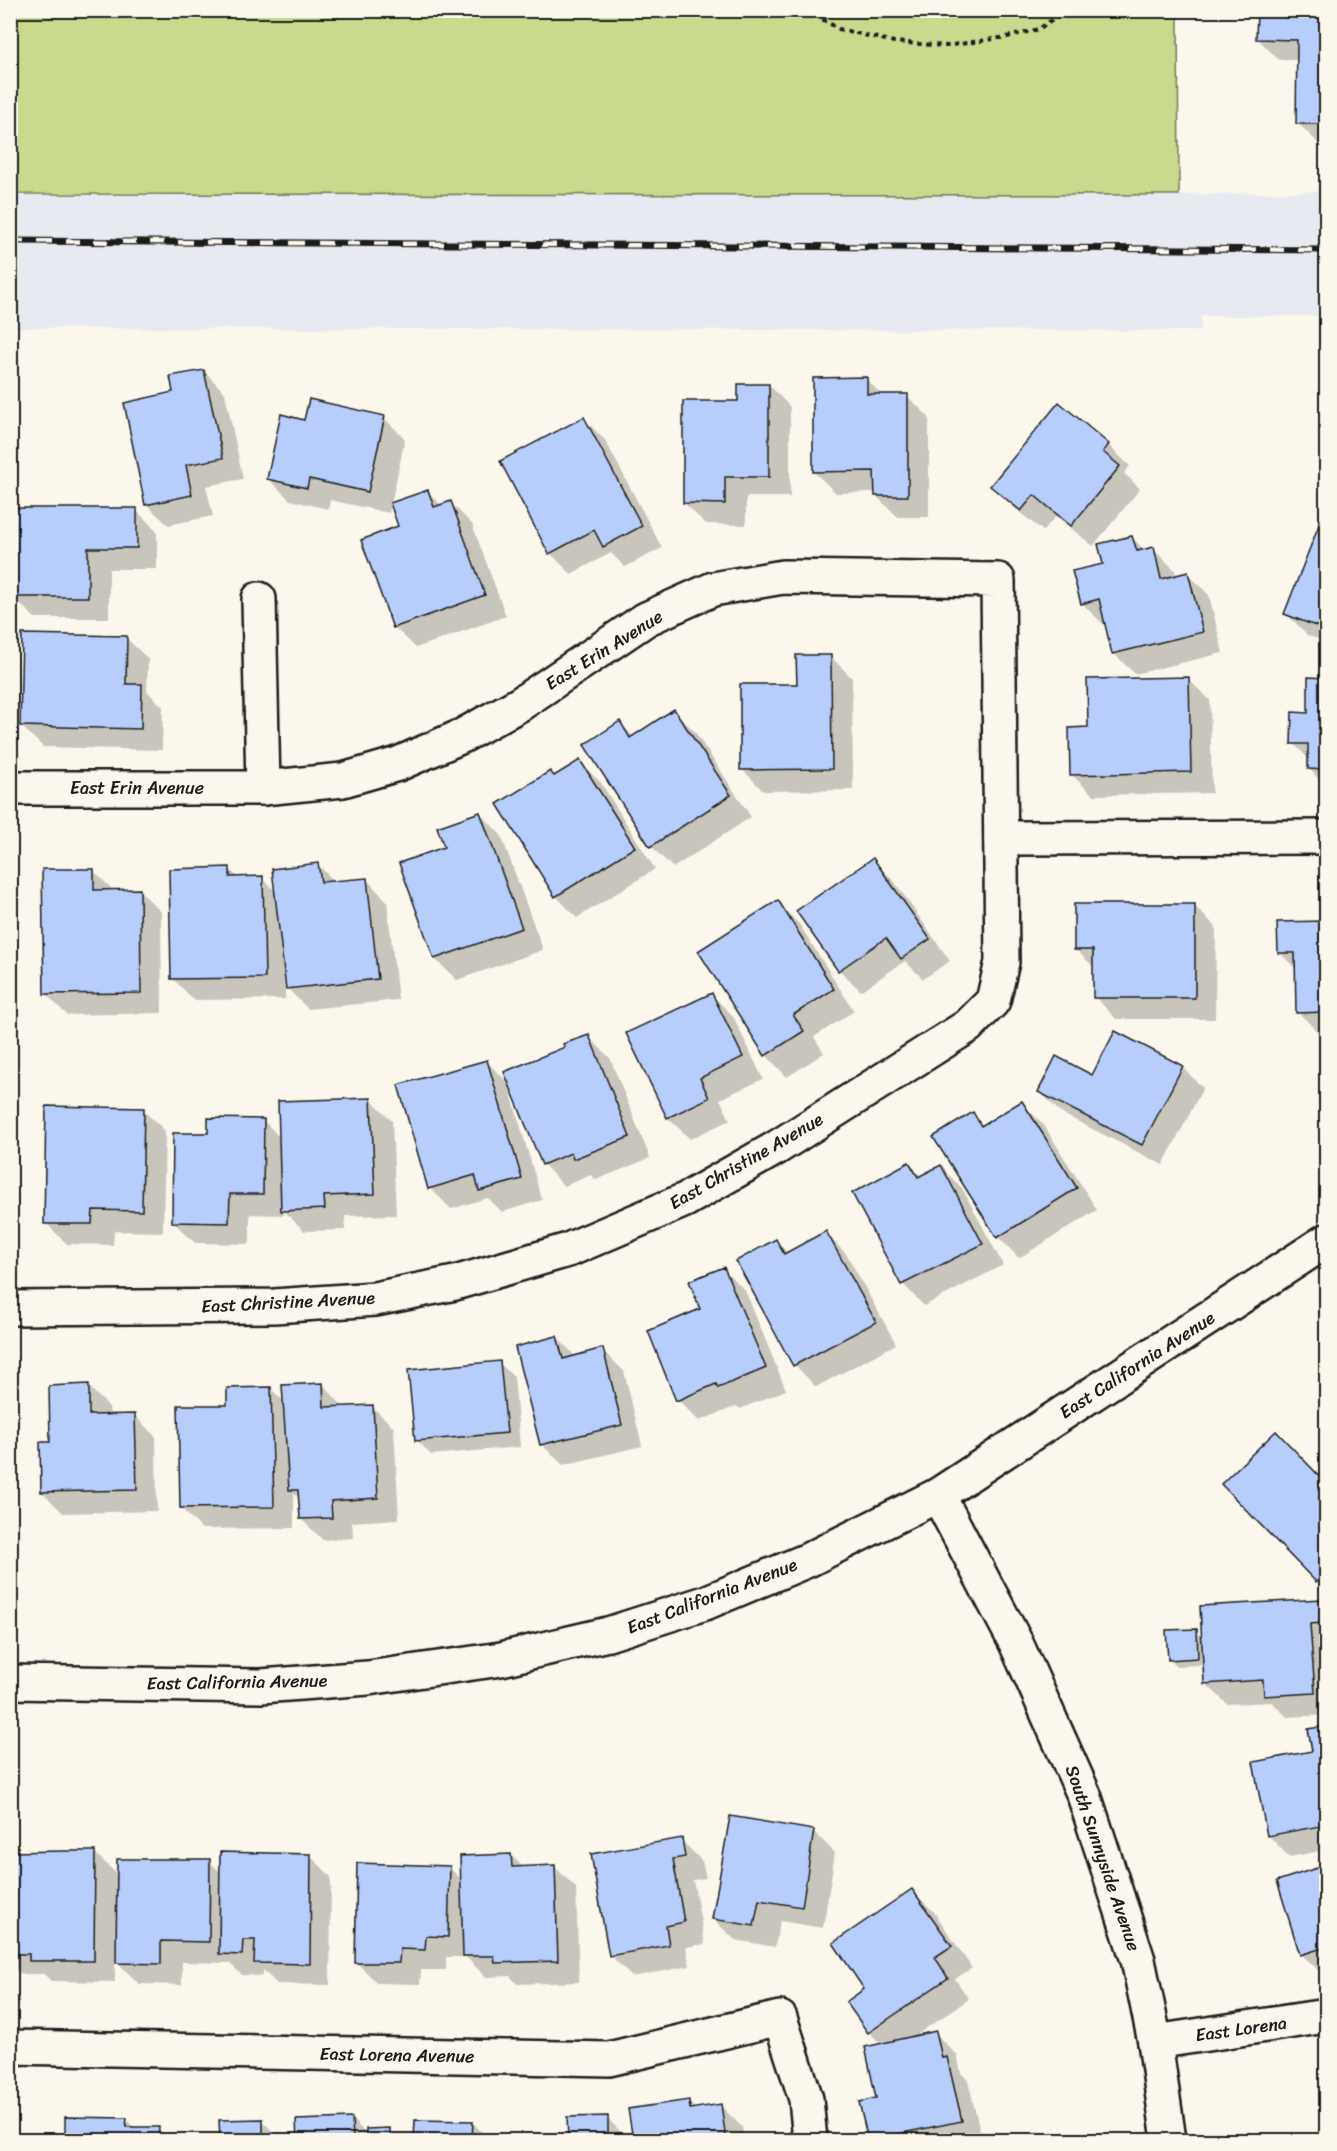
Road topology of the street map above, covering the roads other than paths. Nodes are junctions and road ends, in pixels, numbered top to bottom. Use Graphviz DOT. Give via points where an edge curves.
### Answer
graph roads {
  1 [pos="259,599"];
  2 [pos="10,788"];
  3 [pos="263,788"];
  4 [pos="1326,837"];
  5 [pos="1001,838"];
  6 [pos="1326,1241"];
  7 [pos="10,1308"];
  8 [pos="938,1496"];
  9 [pos="10,1683"];
  10 [pos="1326,2016"];
  11 [pos="1155,2042"];
  12 [pos="10,2047"];
  13 [pos="810,2140"];
  14 [pos="1168,2140"];
  1 -- 3 [label="street"];
  2 -- 3 [label="street, East Erin Avenue"];
  3 -- 5 [label="street, East Erin Avenue" via="342,780 398,764 462,736 520,704 646,620 713,589 783,577 998,580"];
  4 -- 5 [label="street"];
  5 -- 7 [label="street, East Christine Avenue" via="1002,962 993,1001 968,1026 776,1148 685,1200 568,1250 455,1283 375,1299 274,1306"];
  6 -- 8 [label="street, East California Avenue"];
  8 -- 9 [label="street, East California Avenue" via="808,1560 705,1602 608,1634 501,1659 368,1678 261,1686"];
  8 -- 11 [label="street, South Sunnyside Avenue" via="1016,1643 1084,1795 1138,1960"];
  10 -- 11 [label="street, East Lorena"];
  11 -- 14 [label="street, South Sunnyside Avenue"];
  12 -- 13 [label="street, East Lorena Avenue" via="609,2059 780,2018 806,2099"];
}
